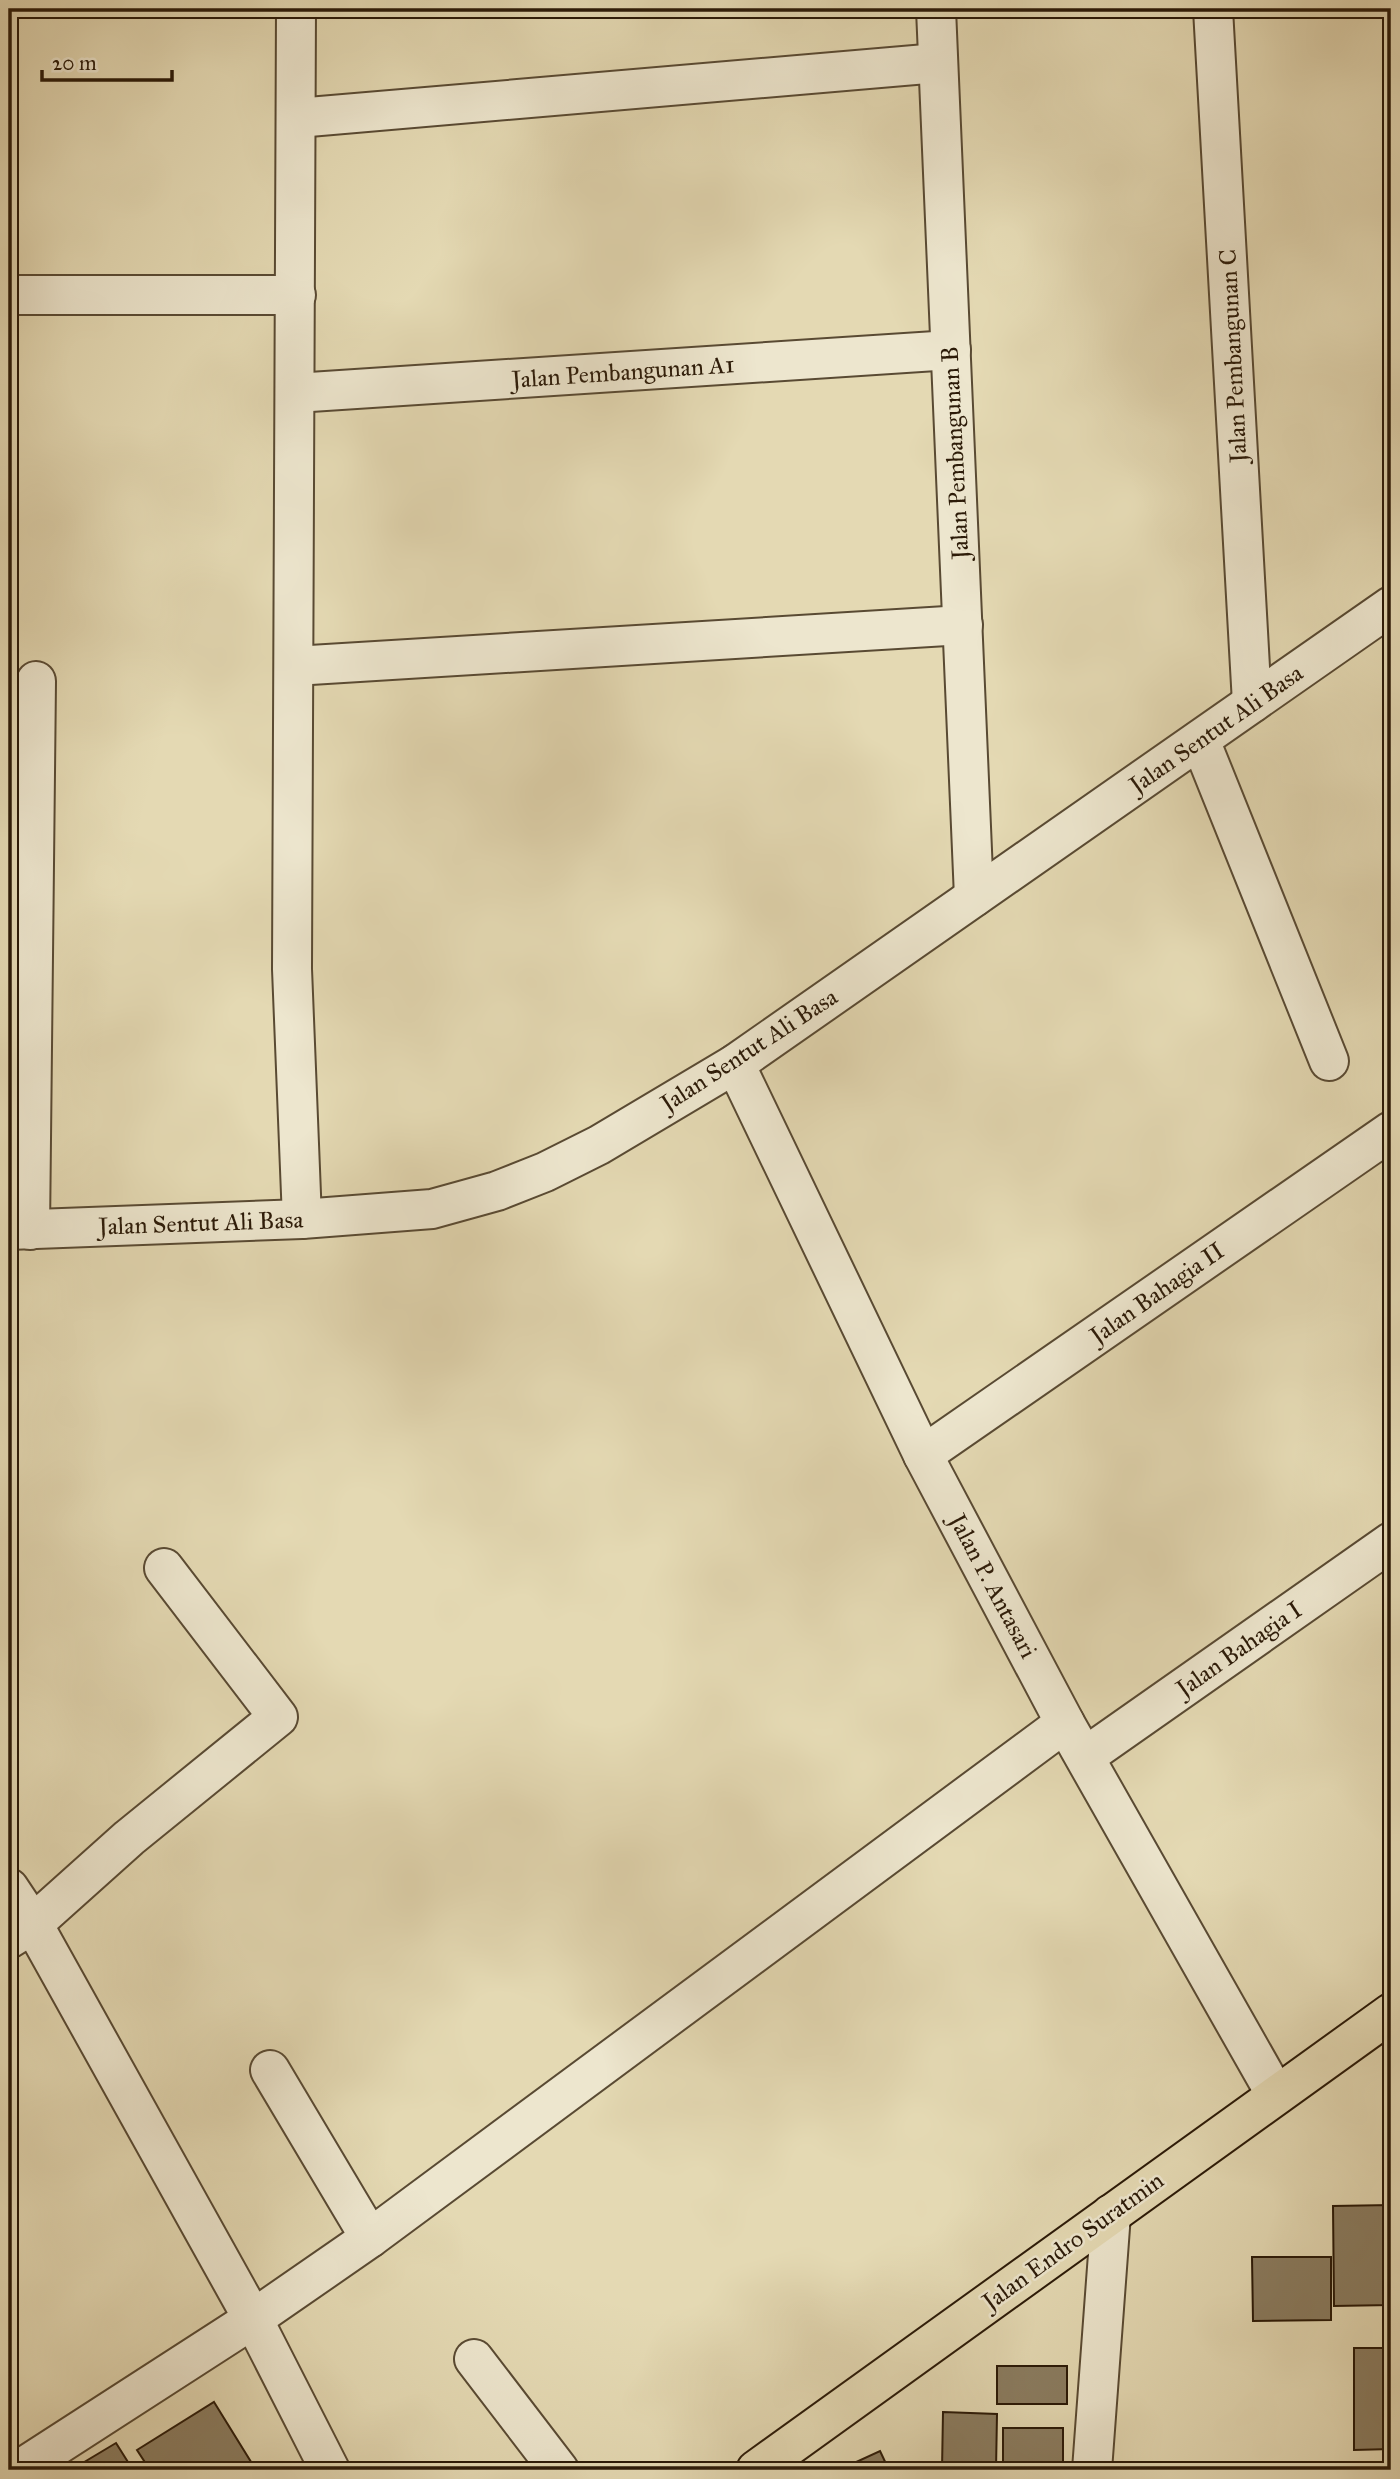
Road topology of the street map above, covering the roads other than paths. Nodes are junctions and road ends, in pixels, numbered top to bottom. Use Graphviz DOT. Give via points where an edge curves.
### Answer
graph roads {
  1 [pos="296,9"];
  2 [pos="936,9"];
  3 [pos="1213,9"];
  4 [pos="938,63"];
  5 [pos="297,118"];
  6 [pos="9,295"];
  7 [pos="296,295"];
  8 [pos="951,350"];
  9 [pos="295,393"];
  10 [pos="1391,606"];
  11 [pos="963,625"];
  12 [pos="294,666"];
  13 [pos="36,681"];
  14 [pos="1252,703"];
  15 [pos="1200,740"];
  16 [pos="974,897"];
  17 [pos="1329,1061"];
  18 [pos="735,1064"];
  19 [pos="1391,1131"];
  20 [pos="302,1219"];
  21 [pos="19,1230"];
  22 [pos="923,1455"];
  23 [pos="1391,1542"];
  24 [pos="164,1569"];
  25 [pos="1065,1723"];
  26 [pos="1086,1756"];
  27 [pos="9,1888"];
  28 [pos="21,1931"];
  29 [pos="1389,2019"];
  30 [pos="270,2070"];
  31 [pos="1276,2095"];
  32 [pos="1111,2214"];
  33 [pos="370,2238"];
  34 [pos="253,2319"];
  35 [pos="474,2359"];
  36 [pos="19,2470"];
  37 [pos="330,2470"];
  38 [pos="559,2470"];
  39 [pos="756,2470"];
  40 [pos="1092,2470"];
  1 -- 5 [label="street"];
  2 -- 4 [label="street, Jalan Pembangunan B"];
  3 -- 14 [label="street, Jalan Pembangunan C"];
  4 -- 5 [label="street"];
  4 -- 8 [label="street, Jalan Pembangunan B"];
  5 -- 7 [label="street"];
  6 -- 7 [label="street"];
  7 -- 9 [label="street"];
  8 -- 9 [label="street, Jalan Pembangunan A1"];
  8 -- 11 [label="street, Jalan Pembangunan B"];
  9 -- 12 [label="street"];
  10 -- 14 [label="street, Jalan Sentut Ali Basa"];
  11 -- 12 [label="street"];
  11 -- 16 [label="street, Jalan Pembangunan B"];
  12 -- 20 [label="street" via="292,969"];
  13 -- 21 [label="street"];
  14 -- 15 [label="street, Jalan Sentut Ali Basa"];
  15 -- 16 [label="street, Jalan Sentut Ali Basa"];
  15 -- 17 [label="street"];
  16 -- 18 [label="street, Jalan Sentut Ali Basa"];
  18 -- 20 [label="street, Jalan Sentut Ali Basa" via="599,1145 497,1191 432,1209"];
  18 -- 22 [label="street, Jalan P. Antasari"];
  19 -- 22 [label="street, Jalan Bahagia II"];
  20 -- 21 [label="street, Jalan Sentut Ali Basa"];
  22 -- 25 [label="street, Jalan P. Antasari"];
  23 -- 26 [label="street, Jalan Bahagia I"];
  24 -- 28 [label="street" via="278,1717"];
  25 -- 26 [label="street, Jalan P. Antasari"];
  25 -- 33 [label="street"];
  26 -- 31 [label="street, Jalan P. Antasari"];
  27 -- 28 [label="street"];
  28 -- 34 [label="street"];
  29 -- 31 [label="main road, Jalan Endro Suratmin"];
  30 -- 33 [label="street"];
  31 -- 32 [label="main road, Jalan Endro Suratmin"];
  32 -- 39 [label="main road, Jalan Endro Suratmin"];
  32 -- 40 [label="street"];
  33 -- 34 [label="street"];
  34 -- 36 [label="street"];
  34 -- 37 [label="street"];
  35 -- 38 [label="street"];
}
